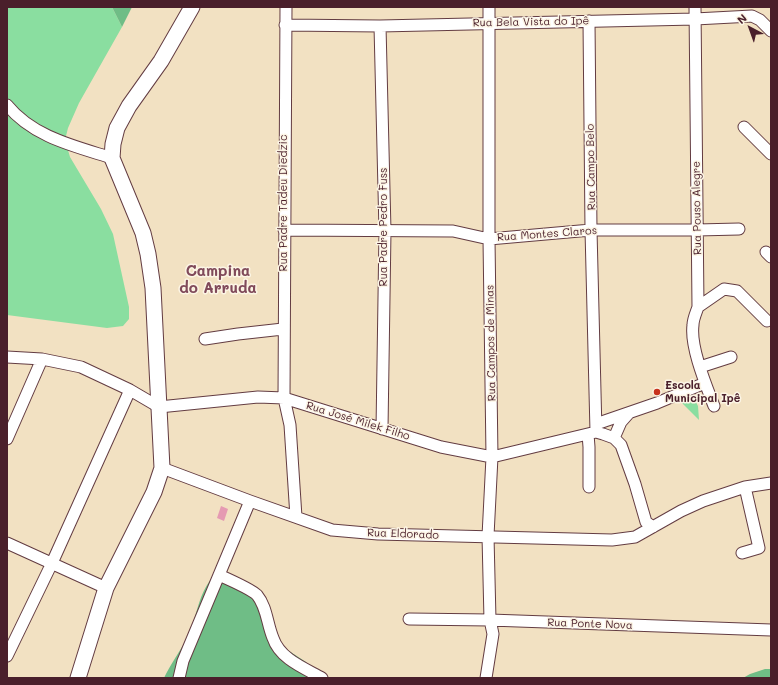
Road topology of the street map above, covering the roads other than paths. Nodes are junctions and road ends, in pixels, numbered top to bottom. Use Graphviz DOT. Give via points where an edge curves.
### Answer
graph roads {
  1 [pos="192,7"];
  2 [pos="286,7"];
  3 [pos="489,7"];
  4 [pos="695,7"];
  5 [pos="695,19"];
  6 [pos="589,22"];
  7 [pos="489,23"];
  8 [pos="285,25"];
  9 [pos="380,26"];
  10 [pos="771,31"];
  11 [pos="7,105"];
  12 [pos="744,127"];
  13 [pos="771,154"];
  14 [pos="112,158"];
  15 [pos="739,229"];
  16 [pos="284,230"];
  17 [pos="591,230"];
  18 [pos="697,230"];
  19 [pos="385,231"];
  20 [pos="489,239"];
  21 [pos="698,307"];
  22 [pos="768,321"];
  23 [pos="284,329"];
  24 [pos="205,339"];
  25 [pos="7,357"];
  26 [pos="731,357"];
  27 [pos="42,359"];
  28 [pos="700,367"];
  29 [pos="705,383"];
  30 [pos="130,390"];
  31 [pos="284,398"];
  32 [pos="714,406"];
  33 [pos="159,407"];
  34 [pos="629,413"];
  35 [pos="382,429"];
  36 [pos="593,430"];
  37 [pos="614,438"];
  38 [pos="7,439"];
  39 [pos="492,456"];
  40 [pos="162,468"];
  41 [pos="771,483"];
  42 [pos="589,487"];
  43 [pos="745,487"];
  44 [pos="250,501"];
  45 [pos="296,517"];
  46 [pos="653,527"];
  47 [pos="488,536"];
  48 [pos="7,543"];
  49 [pos="742,553"];
  50 [pos="52,563"];
  51 [pos="219,575"];
  52 [pos="106,588"];
  53 [pos="409,619"];
  54 [pos="490,620"];
  55 [pos="771,630"];
  56 [pos="7,656"];
  57 [pos="78,678"];
  58 [pos="179,678"];
  59 [pos="322,678"];
  60 [pos="486,678"];
  1 -- 14 [label="main road" via="161,61 129,106 117,128"];
  2 -- 8 [label="street, Rua Padre Tadeu Diedzic"];
  3 -- 7 [label="street, Rua Campos de Minas"];
  4 -- 5 [label="street, Rua Pouso Alegre"];
  5 -- 6 [label="street, Rua Bela Vista do Ipê"];
  5 -- 10 [label="street, Rua Bela Vista do Ipê" via="752,16"];
  5 -- 18 [label="street, Rua Pouso Alegre"];
  6 -- 7 [label="street, Rua Bela Vista do Ipê"];
  6 -- 17 [label="street, Rua Campo Belo"];
  7 -- 9 [label="street, Rua Bela Vista do Ipê"];
  7 -- 20 [label="street, Rua Campos de Minas"];
  8 -- 9 [label="street, Rua Bela Vista do Ipê"];
  8 -- 16 [label="street, Rua Padre Tadeu Diedzic"];
  9 -- 19 [label="street, Rua Padre Pedro Fuss"];
  11 -- 14 [label="street" via="29,126 50,137"];
  12 -- 13 [label="street"];
  14 -- 33 [label="main road" via="143,233 148,254 153,288"];
  15 -- 18 [label="street, Rua Montes Claros"];
  16 -- 19 [label="street, Rua Montes Claros"];
  16 -- 23 [label="street, Rua Padre Tadeu Diedzic"];
  17 -- 18 [label="street, Rua Montes Claros"];
  17 -- 20 [label="street, Rua Montes Claros"];
  17 -- 36 [label="street, Rua Campo Belo"];
  18 -- 21 [label="street, Rua Pouso Alegre"];
  19 -- 20 [label="street, Rua Montes Claros" via="454,231"];
  19 -- 35 [label="street, Rua Padre Pedro Fuss"];
  20 -- 39 [label="street, Rua Campos de Minas"];
  21 -- 22 [label="street" via="724,289 737,291"];
  21 -- 28 [label="street, Rua Pouso Alegre" via="693,324 693,340"];
  23 -- 24 [label="street"];
  23 -- 31 [label="street, Rua Padre Tadeu Diedzic"];
  25 -- 27 [label="street"];
  26 -- 28 [label="street"];
  27 -- 30 [label="street" via="81,368"];
  27 -- 38 [label="street"];
  28 -- 29 [label="street, Rua Pouso Alegre"];
  29 -- 32 [label="street, Rua Pouso Alegre"];
  29 -- 34 [label="street, Rua José Milek Filho"];
  30 -- 33 [label="street"];
  30 -- 50 [label="street"];
  31 -- 33 [label="street, Rua José Milek Filho" via="258,397"];
  31 -- 35 [label="street, Rua José Milek Filho"];
  31 -- 45 [label="street, Rua Padre Tadeu Diedzic" via="290,425"];
  33 -- 40 [label="main road"];
  34 -- 36 [label="street, Rua José Milek Filho"];
  34 -- 37 [label="street" via="621,422"];
  35 -- 39 [label="street, Rua José Milek Filho" via="441,447"];
  36 -- 37 [label="street"];
  36 -- 39 [label="street, Rua José Milek Filho"];
  36 -- 42 [label="street, Rua Campo Belo" via="589,447"];
  37 -- 46 [label="street" via="621,445 646,522"];
  39 -- 47 [label="street, Rua Campos de Minas"];
  40 -- 44 [label="street, Rua Eldorado"];
  40 -- 52 [label="main road" via="154,492"];
  41 -- 43 [label="street"];
  43 -- 46 [label="street" via="703,501"];
  43 -- 49 [label="street" via="759,548"];
  44 -- 45 [label="street, Rua Eldorado"];
  44 -- 51 [label="street"];
  45 -- 47 [label="street, Rua Eldorado" via="332,530 378,534"];
  46 -- 47 [label="street, Rua Eldorado" via="635,537 612,540"];
  47 -- 54 [label="street, Rua Campos de Minas"];
  48 -- 50 [label="street"];
  50 -- 52 [label="street"];
  50 -- 56 [label="street"];
  51 -- 58 [label="street" via="183,661"];
  51 -- 59 [label="street" via="256,593 263,603 273,640 280,650 290,660"];
  52 -- 57 [label="main road"];
  53 -- 54 [label="street, Rua Ponte Nova"];
  54 -- 55 [label="street, Rua Ponte Nova"];
  54 -- 60 [label="street, Rua Campos de Minas" via="493,634"];
}
